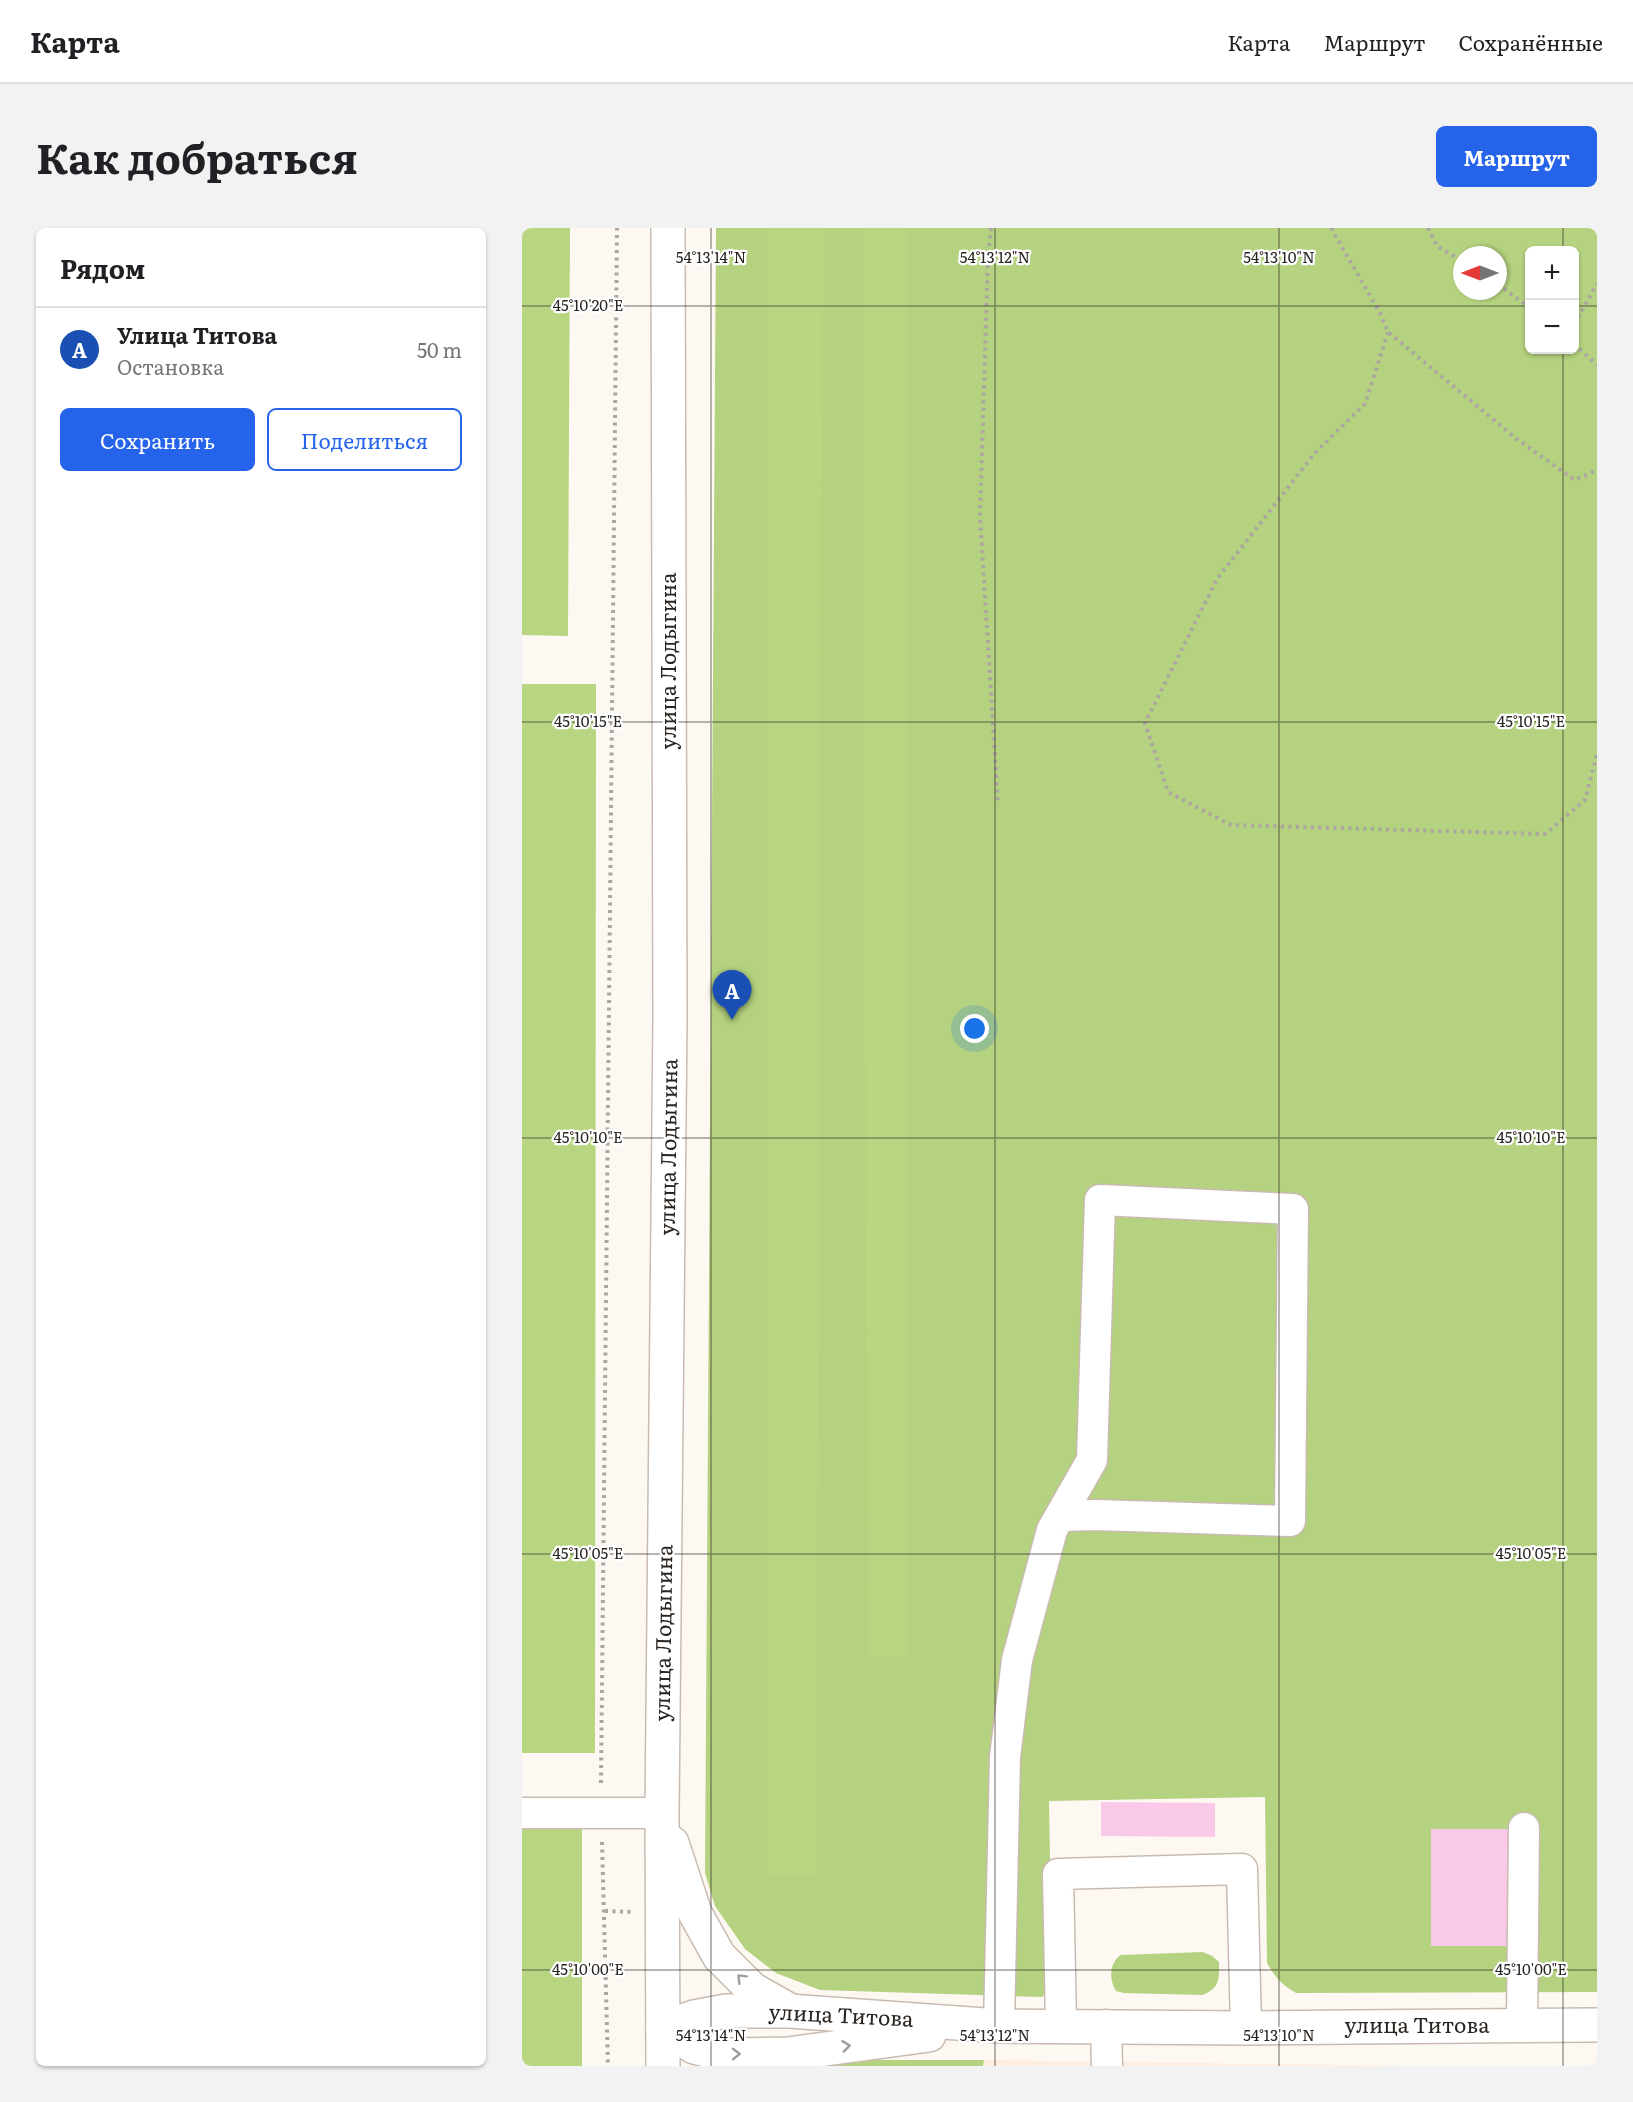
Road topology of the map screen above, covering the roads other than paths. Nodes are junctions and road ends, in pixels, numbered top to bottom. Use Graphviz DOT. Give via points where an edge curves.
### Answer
graph roads {
  1 [pos="668,228"];
  2 [pos="1060,1516"];
  3 [pos="522,1813"];
  4 [pos="662,1813"];
  5 [pos="1524,1828"];
  6 [pos="789,2010"];
  7 [pos="1061,2025"];
  8 [pos="1522,2025"];
  9 [pos="1597,2025"];
  10 [pos="999,2026"];
  11 [pos="663,2028"];
  12 [pos="1246,2028"];
  13 [pos="1108,2052"];
  14 [pos="777,2060"];
  15 [pos="663,2066"];
  1 -- 4 [label="main road, улица Лодыгина" via="670,1018"];
  2 -- 2 [label="lane" via="1092,1460 1100,1200 1293,1209 1290,1521"];
  2 -- 10 [label="lane" via="1052,1530 1017,1660 1005,1757"];
  3 -- 4 [label="lane"];
  6 -- 4 [label="main road, one-way" via="752,1989 719,1956 695,1913"];
  4 -- 11 [label="main road, улица Лодыгина"];
  5 -- 8 [label="lane"];
  6 -- 10 [label="main road, улица Титова"];
  6 -- 11 [label="main road, улица Титова" via="726,2011 694,2016"];
  7 -- 10 [label="main road, улица Титова"];
  7 -- 12 [label="lane" via="1058,1874 1242,1869"];
  7 -- 13 [label="main road, улица Титова"];
  8 -- 9 [label="main road, улица Титова"];
  8 -- 12 [label="main road, улица Титова"];
  14 -- 10 [label="main road, one-way"];
  11 -- 14 [label="main road, one-way" via="694,2047"];
  11 -- 15 [label="main road, улица Лодыгина"];
  12 -- 13 [label="main road, улица Титова"];
}
